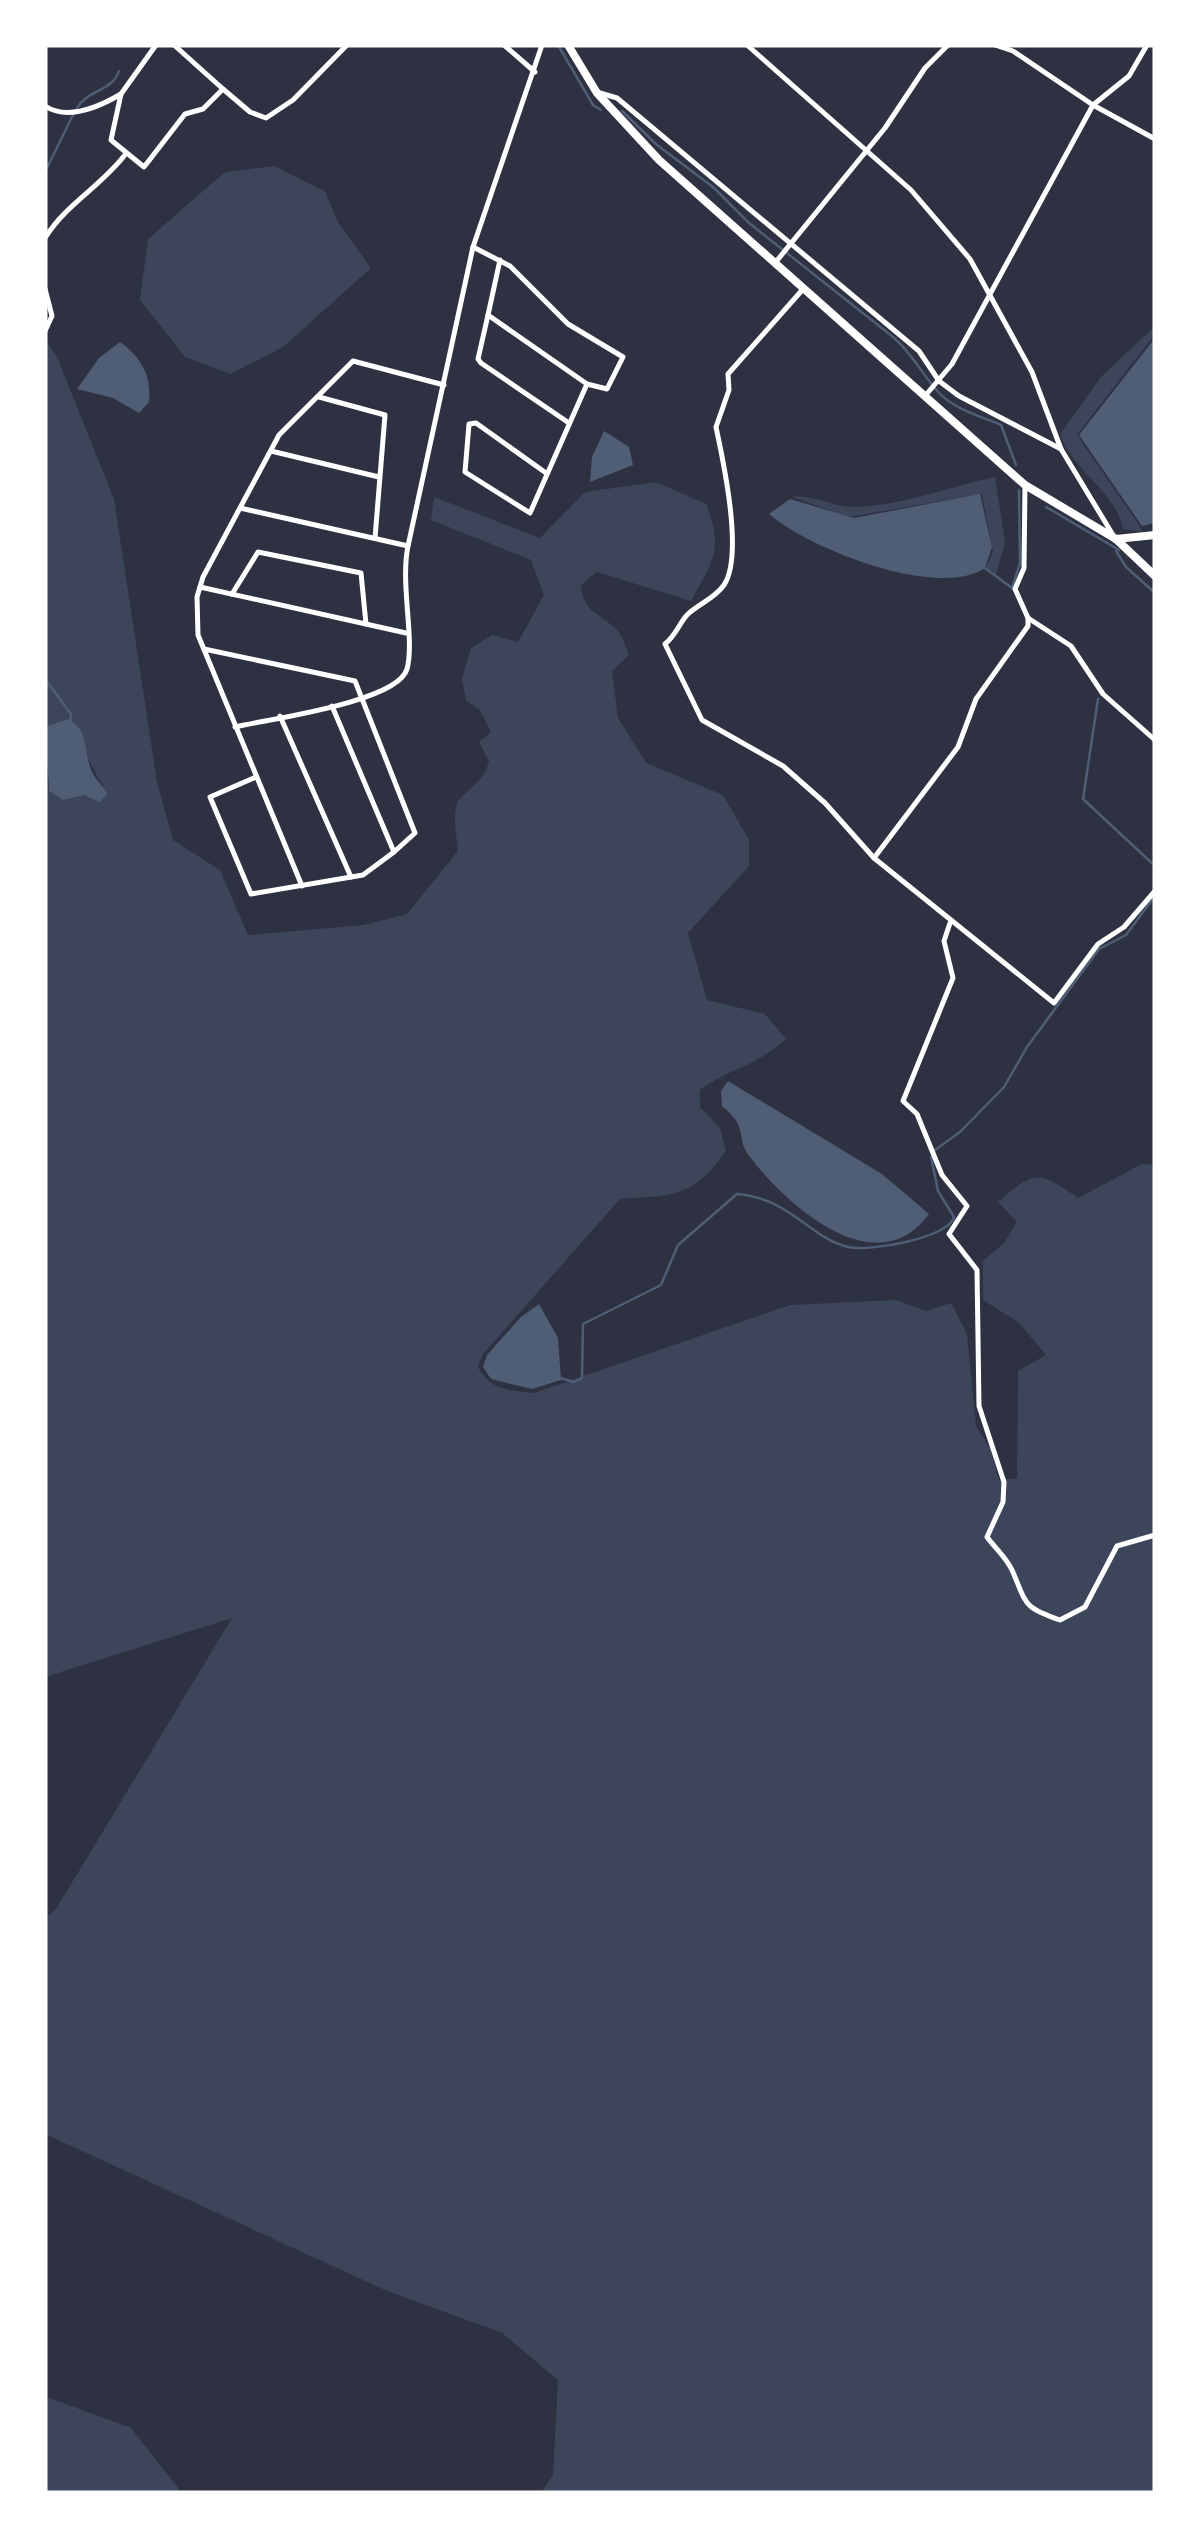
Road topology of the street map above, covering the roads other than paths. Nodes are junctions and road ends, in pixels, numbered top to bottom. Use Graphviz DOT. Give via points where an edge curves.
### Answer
graph roads {
  1 [pos="156,45"];
  2 [pos="174,45"];
  3 [pos="346,45"];
  4 [pos="504,45"];
  5 [pos="542,45"];
  6 [pos="568,45"];
  7 [pos="746,45"];
  8 [pos="948,45"];
  9 [pos="995,45"];
  10 [pos="1147,45"];
  11 [pos="1015,48"];
  12 [pos="535,72"];
  13 [pos="222,89"];
  14 [pos="597,92"];
  15 [pos="121,94"];
  16 [pos="1093,105"];
  17 [pos="45,106"];
  18 [pos="1155,139"];
  19 [pos="867,151"];
  20 [pos="124,156"];
  21 [pos="45,238"];
  22 [pos="789,246"];
  23 [pos="473,248"];
  24 [pos="500,260"];
  25 [pos="775,263"];
  26 [pos="804,288"];
  27 [pos="45,290"];
  28 [pos="992,292"];
  29 [pos="488,315"];
  30 [pos="45,331"];
  31 [pos="938,383"];
  32 [pos="586,384"];
  33 [pos="444,385"];
  34 [pos="928,393"];
  35 [pos="319,397"];
  36 [pos="569,423"];
  37 [pos="1061,450"];
  38 [pos="271,451"];
  39 [pos="546,473"];
  40 [pos="379,476"];
  41 [pos="1025,485"];
  42 [pos="240,508"];
  43 [pos="1149,536"];
  44 [pos="374,538"];
  45 [pos="1116,539"];
  46 [pos="408,546"];
  47 [pos="1155,576"];
  48 [pos="200,587"];
  49 [pos="232,594"];
  50 [pos="1028,618"];
  51 [pos="366,624"];
  52 [pos="406,632"];
  53 [pos="204,648"];
  54 [pos="361,699"];
  55 [pos="331,705"];
  56 [pos="280,716"];
  57 [pos="236,727"];
  58 [pos="1155,740"];
  59 [pos="256,778"];
  60 [pos="394,852"];
  61 [pos="874,858"];
  62 [pos="351,877"];
  63 [pos="302,886"];
  64 [pos="1155,892"];
  65 [pos="950,923"];
  66 [pos="1155,1535"];
  1 -- 15 [label="street"];
  2 -- 13 [label="street"];
  3 -- 13 [label="street" via="294,100 266,118"];
  4 -- 12 [label="street"];
  5 -- 12 [label="street"];
  6 -- 14 [label="main road"];
  7 -- 19 [label="street"];
  8 -- 19 [label="street"];
  9 -- 11 [label="street"];
  10 -- 16 [label="street" via="1129,76"];
  11 -- 16 [label="street"];
  12 -- 23 [label="street"];
  13 -- 20 [label="street" via="203,109 185,114 144,168"];
  14 -- 22 [label="street" via="617,98"];
  14 -- 25 [label="main road" via="630,133"];
  15 -- 17 [label="street" via="76,111"];
  15 -- 20 [label="street" via="111,140"];
  16 -- 18 [label="street"];
  16 -- 28 [label="street"];
  19 -- 22 [label="street"];
  19 -- 28 [label="street" via="936,214"];
  20 -- 21 [label="street"];
  22 -- 25 [label="street"];
  22 -- 31 [label="street" via="919,351"];
  23 -- 24 [label="street"];
  23 -- 33 [label="street"];
  24 -- 29 [label="street"];
  24 -- 32 [label="street" via="568,324 623,357 607,390"];
  25 -- 26 [label="main road"];
  26 -- 34 [label="main road"];
  26 -- 61 [label="street" via="730,366 730,390 716,427 734,511 729,572 718,592 689,613 665,644 702,720 783,766"];
  27 -- 30 [label="street" via="52,316"];
  28 -- 31 [label="street"];
  28 -- 37 [label="street"];
  29 -- 32 [label="street"];
  29 -- 36 [label="street" via="481,363"];
  31 -- 34 [label="street"];
  31 -- 37 [label="street"];
  32 -- 36 [label="street"];
  33 -- 35 [label="street" via="353,361"];
  33 -- 46 [label="street"];
  34 -- 41 [label="main road"];
  35 -- 38 [label="street"];
  35 -- 40 [label="street" via="385,415"];
  36 -- 39 [label="street"];
  37 -- 45 [label="street"];
  38 -- 40 [label="street"];
  38 -- 42 [label="street"];
  39 -- 39 [label="street" via="530,513 465,472 470,424"];
  40 -- 44 [label="street"];
  41 -- 45 [label="main road"];
  41 -- 50 [label="street" via="1024,568 1016,589"];
  42 -- 44 [label="street"];
  42 -- 48 [label="street"];
  43 -- 45 [label="main road"];
  44 -- 46 [label="street"];
  45 -- 47 [label="main road"];
  46 -- 52 [label="street"];
  48 -- 49 [label="street"];
  48 -- 53 [label="street" via="196,620"];
  49 -- 51 [label="street"];
  49 -- 51 [label="street" via="258,552 360,574"];
  50 -- 58 [label="street" via="1071,646 1103,694"];
  50 -- 61 [label="street" via="976,699 958,746"];
  51 -- 52 [label="street"];
  52 -- 54 [label="street" via="407,670 394,688"];
  53 -- 54 [label="street" via="354,681"];
  53 -- 57 [label="street"];
  54 -- 55 [label="street"];
  54 -- 60 [label="street" via="414,833"];
  55 -- 56 [label="street"];
  55 -- 60 [label="street"];
  56 -- 57 [label="street"];
  56 -- 62 [label="street"];
  57 -- 59 [label="street"];
  59 -- 63 [label="street"];
  59 -- 63 [label="street" via="210,797 244,878 251,894"];
  60 -- 62 [label="street"];
  61 -- 65 [label="street"];
  62 -- 63 [label="street"];
  64 -- 65 [label="street" via="1098,944 1054,1003"];
  65 -- 66 [label="street" via="944,941 953,978 903,1100 918,1114 942,1175 967,1206 949,1234 977,1270 979,1406 1004,1482 987,1537 1012,1569 1023,1601 1060,1620 1073,1617 1097,1590 1117,1546"];
}
